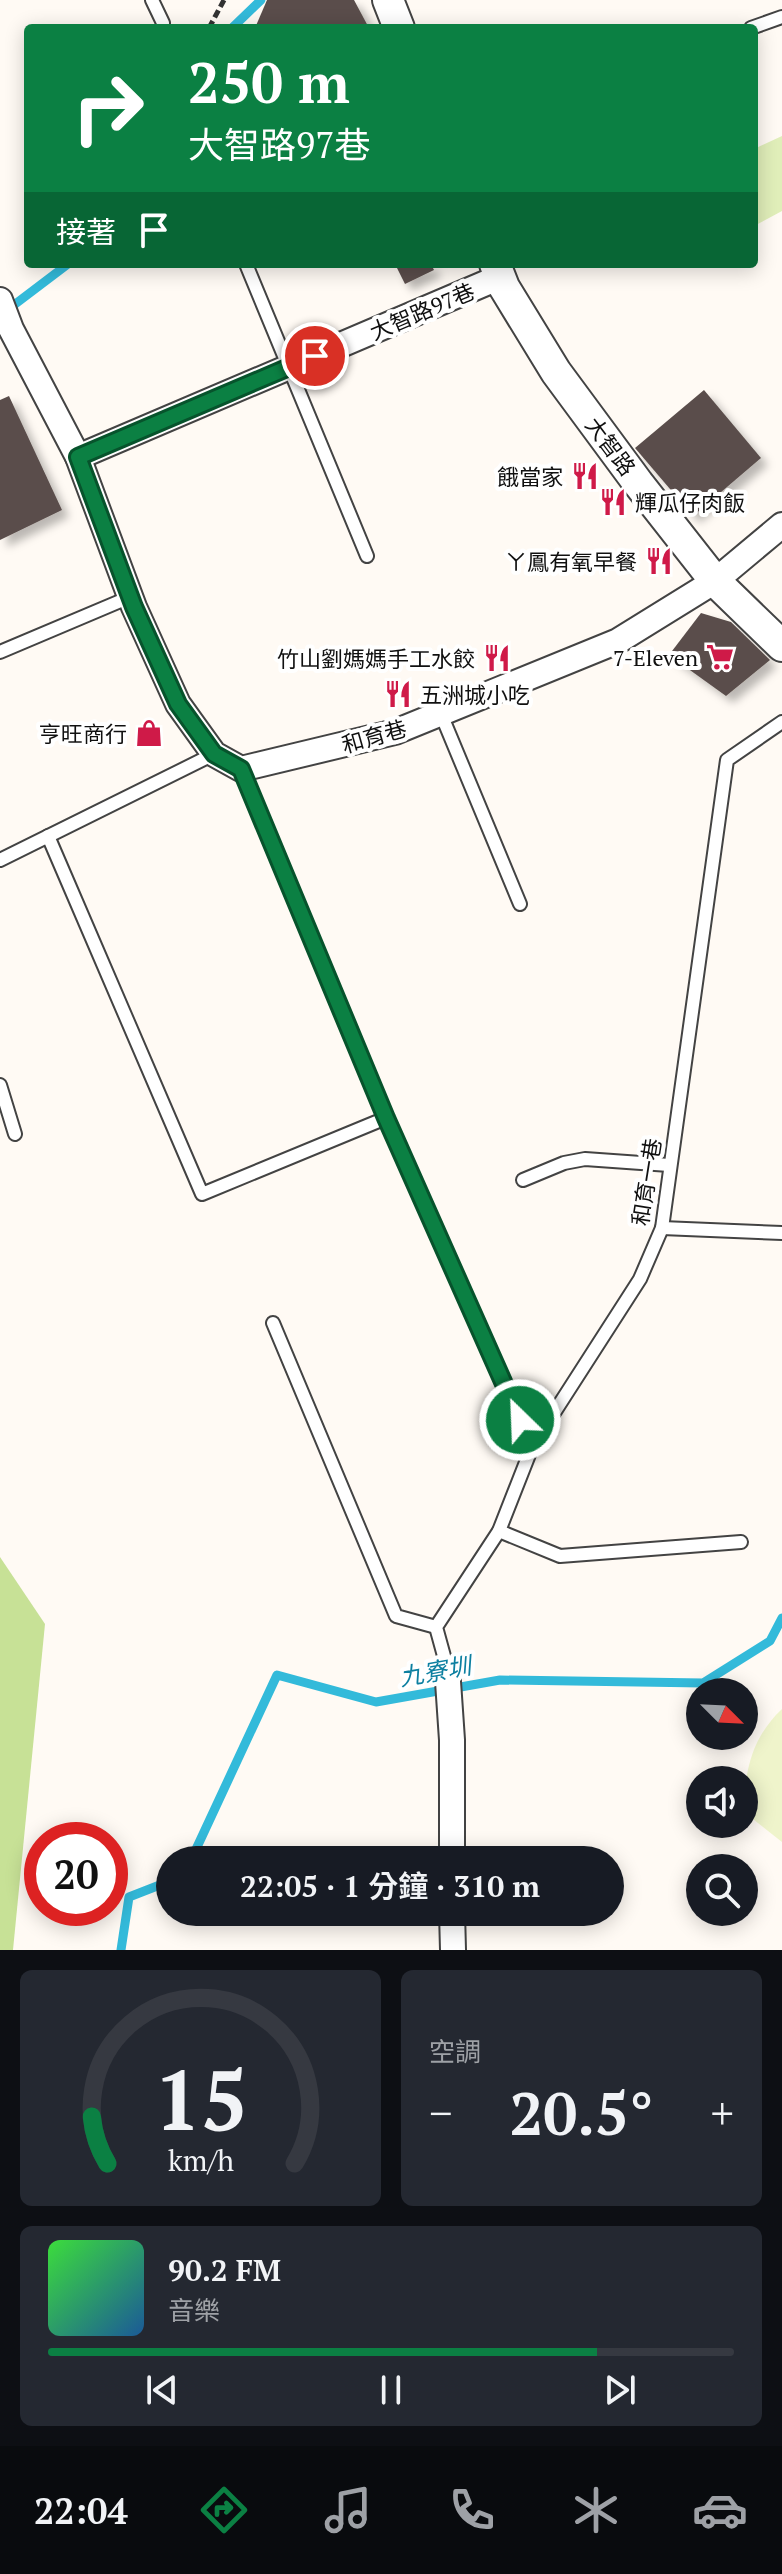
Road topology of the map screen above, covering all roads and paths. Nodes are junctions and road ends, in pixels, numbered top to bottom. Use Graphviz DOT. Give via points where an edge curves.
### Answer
graph roads {
  1 [pos="152,0"];
  2 [pos="224,0"];
  3 [pos="388,0"];
  4 [pos="782,17"];
  5 [pos="163,23"];
  6 [pos="211,24"];
  7 [pos="397,24"];
  8 [pos="758,26"];
  9 [pos="248,268"];
  10 [pos="498,270"];
  11 [pos="0,300"];
  12 [pos="288,368"];
  13 [pos="78,457"];
  14 [pos="782,525"];
  15 [pos="367,556"];
  16 [pos="715,581"];
  17 [pos="130,597"];
  18 [pos="782,646"];
  19 [pos="0,652"];
  20 [pos="441,714"];
  21 [pos="782,722"];
  22 [pos="214,754"];
  23 [pos="241,769"];
  24 [pos="48,836"];
  25 [pos="0,860"];
  26 [pos="520,904"];
  27 [pos="0,1085"];
  28 [pos="386,1118"];
  29 [pos="15,1134"];
  30 [pos="669,1165"];
  31 [pos="523,1180"];
  32 [pos="662,1228"];
  33 [pos="782,1233"];
  34 [pos="273,1323"];
  35 [pos="532,1447"];
  36 [pos="499,1531"];
  37 [pos="741,1542"];
  38 [pos="436,1627"];
  39 [pos="447,1667"];
  40 [pos="452,1846"];
  41 [pos="452,1926"];
  42 [pos="453,1950"];
  1 -- 5 [label="lane"];
  2 -- 6 [label="path"];
  3 -- 7 [label="street"];
  4 -- 8 [label="lane"];
  9 -- 12 [label="lane"];
  10 -- 12 [label="street, 大智路97巷"];
  10 -- 16 [label="street, 大智路" via="556,372"];
  11 -- 13 [label="street"];
  12 -- 13 [label="street, 大智路97巷"];
  12 -- 15 [label="lane"];
  13 -- 17 [label="street"];
  14 -- 16 [label="street, 和育巷"];
  16 -- 18 [label="street, 大智路"];
  16 -- 20 [label="street, 和育巷" via="618,641"];
  17 -- 19 [label="lane"];
  17 -- 22 [label="street" via="178,704"];
  20 -- 23 [label="street, 和育巷" via="395,732"];
  20 -- 26 [label="lane"];
  21 -- 30 [label="lane, 和育一巷" via="727,760"];
  22 -- 23 [label="street"];
  22 -- 24 [label="lane"];
  23 -- 28 [label="lane"];
  24 -- 25 [label="lane"];
  24 -- 28 [label="lane" via="202,1194"];
  27 -- 29 [label="lane"];
  28 -- 35 [label="lane"];
  30 -- 31 [label="lane" via="585,1159"];
  30 -- 32 [label="lane, 和育一巷"];
  32 -- 33 [label="lane"];
  32 -- 35 [label="lane, 和育一巷" via="640,1279"];
  34 -- 38 [label="lane" via="396,1616"];
  35 -- 36 [label="lane, 和育一巷"];
  36 -- 37 [label="lane" via="560,1556"];
  36 -- 38 [label="lane, 和育一巷"];
  38 -- 39 [label="lane"];
  39 -- 40 [label="street"];
  41 -- 42 [label="street"];
}
